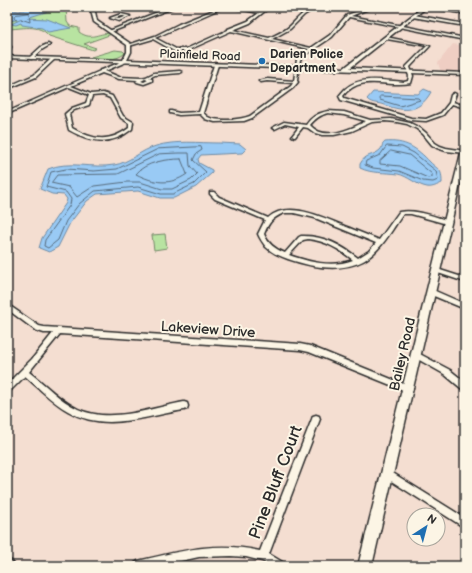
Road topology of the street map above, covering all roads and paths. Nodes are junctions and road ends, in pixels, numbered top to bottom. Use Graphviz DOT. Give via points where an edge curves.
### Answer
graph roads {
  1 [pos="92,7"];
  2 [pos="151,7"];
  3 [pos="174,7"];
  4 [pos="223,7"];
  5 [pos="230,7"];
  6 [pos="269,7"];
  7 [pos="316,7"];
  8 [pos="372,7"];
  9 [pos="427,7"];
  10 [pos="432,7"];
  11 [pos="438,8"];
  12 [pos="165,10"];
  13 [pos="464,12"];
  14 [pos="260,13"];
  15 [pos="348,16"];
  16 [pos="414,16"];
  17 [pos="123,19"];
  18 [pos="135,22"];
  19 [pos="465,25"];
  20 [pos="401,26"];
  21 [pos="229,30"];
  22 [pos="110,31"];
  23 [pos="153,38"];
  24 [pos="387,38"];
  25 [pos="465,39"];
  26 [pos="270,40"];
  27 [pos="7,43"];
  28 [pos="49,45"];
  29 [pos="129,45"];
  30 [pos="8,49"];
  31 [pos="311,49"];
  32 [pos="7,54"];
  33 [pos="7,57"];
  34 [pos="30,58"];
  35 [pos="53,59"];
  36 [pos="124,62"];
  37 [pos="216,65"];
  38 [pos="298,68"];
  39 [pos="345,70"];
  40 [pos="101,71"];
  41 [pos="180,72"];
  42 [pos="409,72"];
  43 [pos="465,74"];
  44 [pos="261,81"];
  45 [pos="296,82"];
  46 [pos="68,86"];
  47 [pos="7,88"];
  48 [pos="454,94"];
  49 [pos="91,95"];
  50 [pos="451,103"];
  51 [pos="465,107"];
  52 [pos="170,112"];
  53 [pos="7,113"];
  54 [pos="201,113"];
  55 [pos="369,121"];
  56 [pos="301,127"];
  57 [pos="309,127"];
  58 [pos="274,128"];
  59 [pos="294,136"];
  60 [pos="465,151"];
  61 [pos="212,193"];
  62 [pos="269,220"];
  63 [pos="447,222"];
  64 [pos="380,243"];
  65 [pos="286,255"];
  66 [pos="356,260"];
  67 [pos="437,271"];
  68 [pos="465,280"];
  69 [pos="431,292"];
  70 [pos="7,306"];
  71 [pos="465,307"];
  72 [pos="58,331"];
  73 [pos="416,355"];
  74 [pos="26,373"];
  75 [pos="465,387"];
  76 [pos="7,389"];
  77 [pos="408,389"];
  78 [pos="184,406"];
  79 [pos="316,418"];
  80 [pos="388,474"];
  81 [pos="465,523"];
  82 [pos="263,556"];
  83 [pos="7,563"];
  84 [pos="10,566"];
  85 [pos="138,566"];
  86 [pos="281,566"];
  87 [pos="364,566"];
  1 -- 22 [label="street" via="95,21"];
  2 -- 12 [label="street"];
  3 -- 12 [label="street"];
  4 -- 23 [label="street"];
  5 -- 14 [label="street"];
  6 -- 14 [label="street"];
  7 -- 26 [label="street"];
  8 -- 15 [label="street"];
  9 -- 11 [label="street"];
  9 -- 16 [label="street"];
  10 -- 11 [label="street"];
  11 -- 13 [label="street"];
  12 -- 18 [label="street"];
  14 -- 21 [label="street" via="249,22"];
  15 -- 20 [label="street"];
  15 -- 31 [label="street" via="331,36"];
  16 -- 19 [label="street"];
  16 -- 20 [label="street"];
  17 -- 17 [label="street" via="129,16 121,14 111,18"];
  17 -- 18 [label="street"];
  18 -- 22 [label="street"];
  20 -- 24 [label="street"];
  20 -- 25 [label="street"];
  21 -- 23 [label="street" via="184,50 175,50"];
  21 -- 26 [label="street"];
  22 -- 29 [label="street"];
  23 -- 29 [label="street"];
  24 -- 39 [label="street"];
  24 -- 42 [label="street" via="429,46 409,65"];
  26 -- 31 [label="street"];
  27 -- 30 [label="street"];
  28 -- 34 [label="street"];
  29 -- 36 [label="street"];
  30 -- 32 [label="street"];
  31 -- 38 [label="street" via="300,57"];
  33 -- 34 [label="street, Plainfield Road"];
  34 -- 35 [label="street, Plainfield Road"];
  35 -- 36 [label="street, Plainfield Road"];
  35 -- 47 [label="street" via="35,76"];
  36 -- 37 [label="street, Plainfield Road"];
  36 -- 40 [label="street"];
  37 -- 38 [label="street, Plainfield Road"];
  37 -- 54 [label="street"];
  38 -- 39 [label="street, Plainfield Road"];
  38 -- 45 [label="street"];
  39 -- 42 [label="street, Plainfield Road"];
  40 -- 41 [label="street" via="118,78 140,79 154,74"];
  40 -- 46 [label="street"];
  42 -- 43 [label="street, Plainfield Road"];
  42 -- 50 [label="street" via="411,81 407,83 355,84 344,90 342,99 418,120 439,116"];
  44 -- 45 [label="street"];
  45 -- 54 [label="street" via="287,92 246,119 235,122 215,121"];
  46 -- 49 [label="street"];
  46 -- 53 [label="street"];
  48 -- 50 [label="street"];
  49 -- 49 [label="street" via="103,94 111,97 122,117 131,122 131,128 115,137 100,140 70,129 67,114 88,104"];
  50 -- 51 [label="street"];
  52 -- 54 [label="street"];
  55 -- 57 [label="street" via="352,130 336,133 321,132"];
  55 -- 57 [label="street" via="327,111 320,114"];
  55 -- 60 [label="street" via="388,120 411,125 422,130 435,145 443,149"];
  56 -- 57 [label="street"];
  56 -- 58 [label="street" via="284,123"];
  56 -- 59 [label="street"];
  60 -- 63 [label="street, Bailey Road"];
  61 -- 62 [label="street" via="217,198"];
  62 -- 64 [label="street" via="285,212 304,212"];
  62 -- 65 [label="street" via="262,231 262,238 269,247"];
  63 -- 64 [label="street" via="411,212 401,213"];
  63 -- 67 [label="street, Bailey Road"];
  64 -- 66 [label="street" via="373,253"];
  65 -- 66 [label="street" via="320,266 336,266"];
  65 -- 66 [label="street" via="301,238 312,236 344,249"];
  67 -- 68 [label="street"];
  67 -- 69 [label="street, Bailey Road"];
  69 -- 71 [label="street"];
  69 -- 73 [label="street, Bailey Road"];
  70 -- 72 [label="street, Lakeview Drive" via="37,328"];
  72 -- 74 [label="street"];
  72 -- 77 [label="street, Lakeview Drive" via="300,347"];
  73 -- 75 [label="street" via="447,372"];
  73 -- 77 [label="street, Bailey Road"];
  74 -- 76 [label="street"];
  74 -- 78 [label="street" via="68,407 91,417 115,419"];
  77 -- 80 [label="street, Bailey Road"];
  79 -- 82 [label="street, Pine Bluff Court"];
  80 -- 81 [label="street"];
  80 -- 87 [label="street, Bailey Road"];
  82 -- 85 [label="street" via="233,551 208,551"];
  82 -- 86 [label="street"];
  83 -- 84 [label="street"];
}
